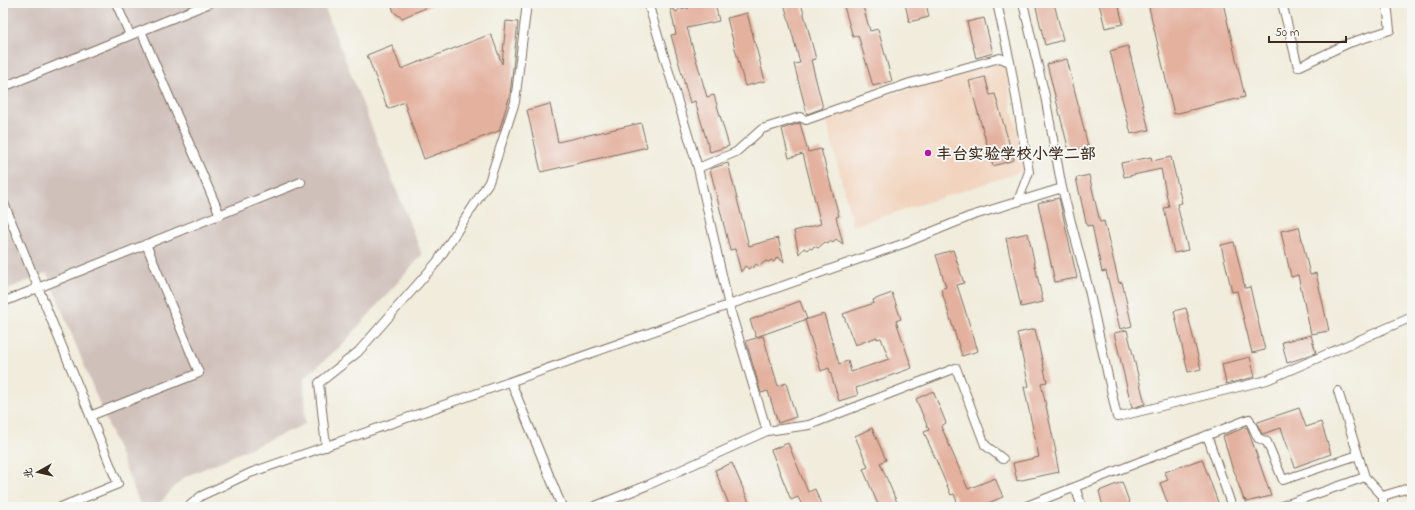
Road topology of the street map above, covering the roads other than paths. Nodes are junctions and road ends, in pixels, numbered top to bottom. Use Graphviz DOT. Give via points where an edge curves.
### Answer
graph roads {
  1 [pos="116,3"];
  2 [pos="210,3"];
  3 [pos="527,3"];
  4 [pos="648,3"];
  5 [pos="996,3"];
  6 [pos="1023,3"];
  7 [pos="1282,3"];
  8 [pos="1387,3"];
  9 [pos="141,31"];
  10 [pos="130,36"];
  11 [pos="1010,62"];
  12 [pos="3,87"];
  13 [pos="698,168"];
  14 [pos="301,182"];
  15 [pos="1062,188"];
  16 [pos="3,201"];
  17 [pos="1018,201"];
  18 [pos="220,215"];
  19 [pos="146,244"];
  20 [pos="38,288"];
  21 [pos="3,302"];
  22 [pos="729,306"];
  23 [pos="1412,317"];
  24 [pos="511,382"];
  25 [pos="1338,391"];
  26 [pos="90,416"];
  27 [pos="767,431"];
  28 [pos="1207,435"];
  29 [pos="326,446"];
  30 [pos="1358,455"];
  31 [pos="1003,459"];
  32 [pos="1365,477"];
  33 [pos="1075,487"];
  34 [pos="1412,487"];
  35 [pos="1383,496"];
  36 [pos="1036,505"];
  37 [pos="61,507"];
  38 [pos="188,507"];
  39 [pos="564,507"];
  40 [pos="593,507"];
  41 [pos="1024,507"];
  42 [pos="1082,507"];
  43 [pos="1232,507"];
  44 [pos="1278,507"];
  45 [pos="1383,507"];
  1 -- 10 [label="street"];
  2 -- 9 [label="street"];
  3 -- 29 [label="street" via="515,102 489,182 437,262 358,352 319,383"];
  4 -- 13 [label="street"];
  5 -- 11 [label="street"];
  6 -- 15 [label="street" via="1045,96"];
  7 -- 8 [label="street" via="1298,67 1349,43 1390,30"];
  9 -- 10 [label="street"];
  9 -- 18 [label="street"];
  10 -- 12 [label="street"];
  11 -- 13 [label="street" via="1000,58 910,83 806,120 800,117 762,129 736,152"];
  11 -- 17 [label="street" via="1029,172"];
  13 -- 22 [label="street"];
  14 -- 18 [label="street"];
  15 -- 17 [label="street"];
  15 -- 23 [label="street" via="1089,290 1117,417 1267,380"];
  16 -- 20 [label="street"];
  17 -- 22 [label="street"];
  18 -- 19 [label="street"];
  19 -- 20 [label="street"];
  19 -- 26 [label="street" via="199,373"];
  20 -- 21 [label="street"];
  20 -- 26 [label="street"];
  22 -- 24 [label="street"];
  22 -- 27 [label="street"];
  24 -- 29 [label="street"];
  24 -- 39 [label="street"];
  25 -- 30 [label="street"];
  26 -- 37 [label="street" via="118,484"];
  27 -- 31 [label="street" via="809,425 956,368 985,445"];
  27 -- 40 [label="street"];
  28 -- 30 [label="street" via="1249,419 1258,438 1268,442 1283,480"];
  28 -- 33 [label="street"];
  28 -- 43 [label="street"];
  29 -- 38 [label="street" via="250,473 200,496"];
  30 -- 32 [label="street"];
  32 -- 35 [label="street"];
  32 -- 44 [label="street"];
  33 -- 36 [label="street"];
  33 -- 42 [label="street"];
  34 -- 35 [label="street"];
  35 -- 45 [label="street"];
  36 -- 41 [label="street"];
}
